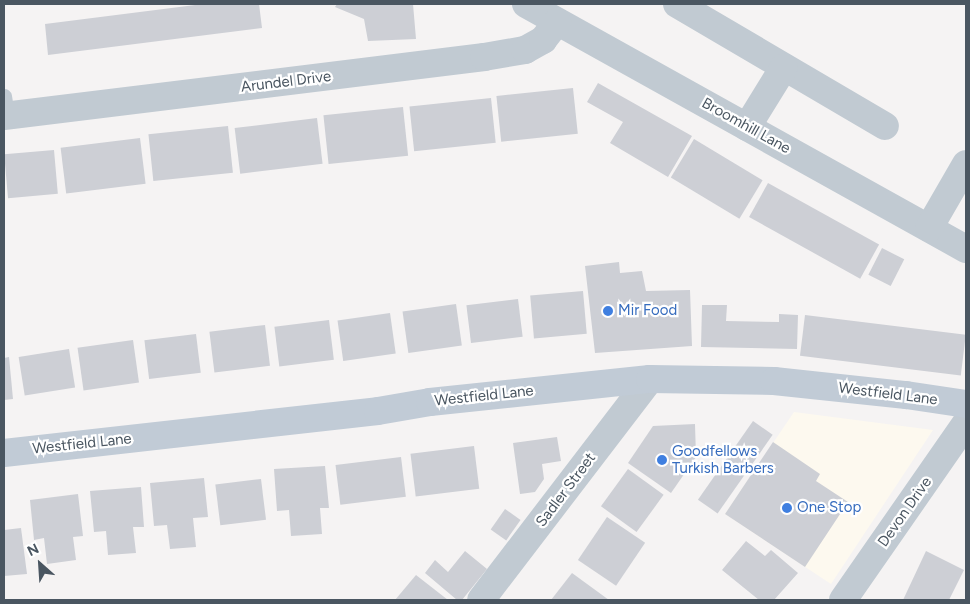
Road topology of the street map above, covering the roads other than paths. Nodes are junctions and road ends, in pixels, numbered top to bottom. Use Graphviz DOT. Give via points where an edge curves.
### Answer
graph roads {
  1 [pos="526,4"];
  2 [pos="677,4"];
  3 [pos="558,22"];
  4 [pos="784,67"];
  5 [pos="5,110"];
  6 [pos="885,126"];
  7 [pos="747,127"];
  8 [pos="966,164"];
  9 [pos="929,228"];
  10 [pos="966,248"];
  11 [pos="650,379"];
  12 [pos="966,404"];
  13 [pos="966,423"];
  14 [pos="4,453"];
  15 [pos="481,600"];
  16 [pos="843,600"];
  1 -- 3 [label="street, Broomhill Lane"];
  2 -- 4 [label="street"];
  3 -- 5 [label="street, Arundel Drive" via="543,40 525,50 484,58"];
  3 -- 7 [label="street, Broomhill Lane"];
  4 -- 6 [label="street"];
  4 -- 7 [label="street"];
  7 -- 9 [label="street, Broomhill Lane"];
  8 -- 9 [label="street"];
  9 -- 10 [label="street, Broomhill Lane"];
  11 -- 12 [label="street, Westfield Lane" via="774,381"];
  11 -- 14 [label="street, Westfield Lane"];
  11 -- 15 [label="street, Sadler Street"];
  13 -- 16 [label="street, Devon Drive"];
}
